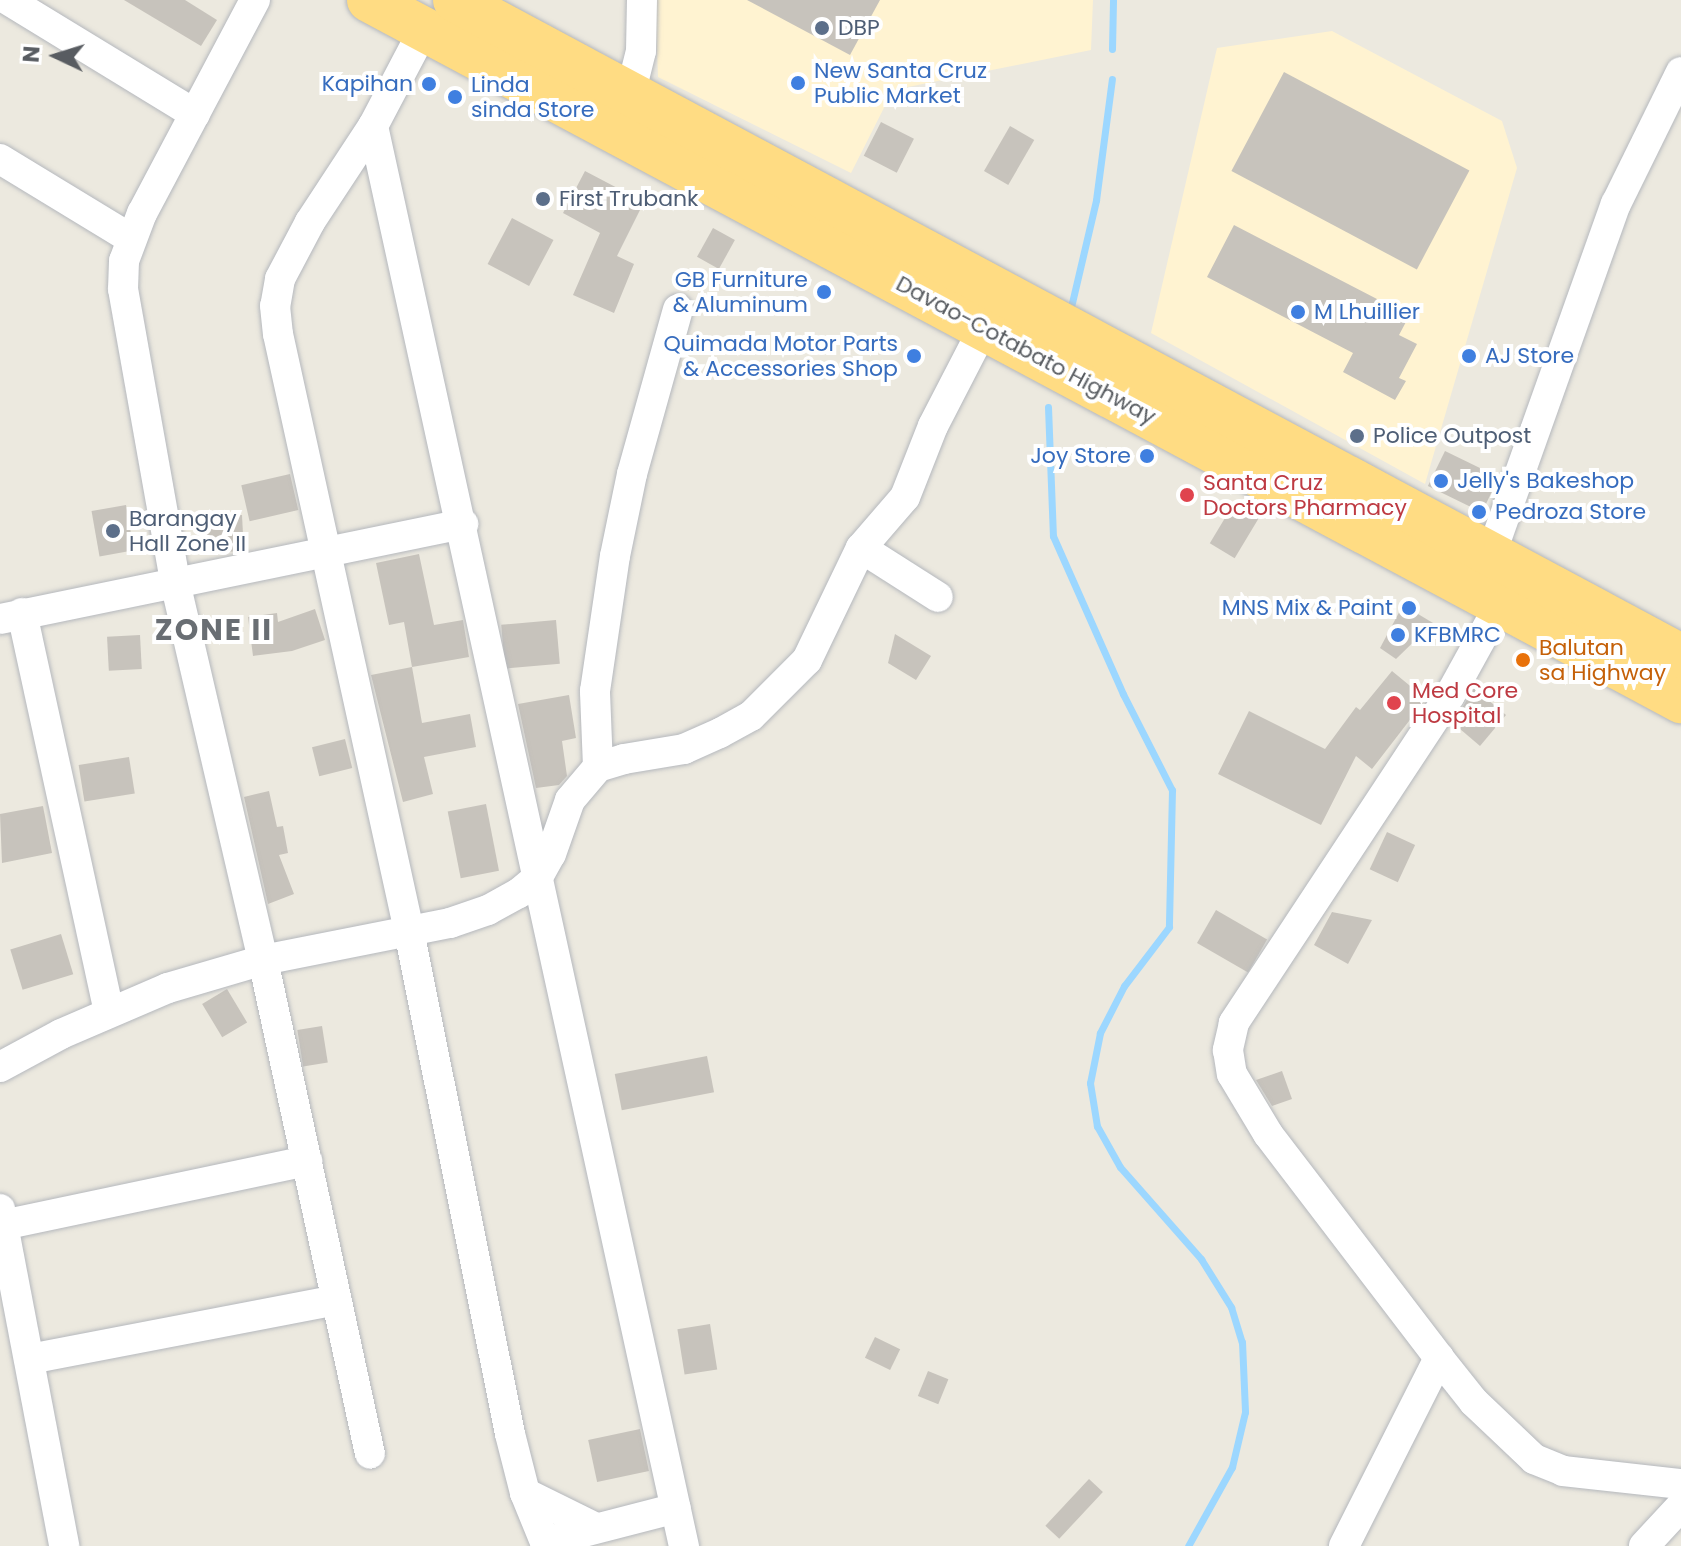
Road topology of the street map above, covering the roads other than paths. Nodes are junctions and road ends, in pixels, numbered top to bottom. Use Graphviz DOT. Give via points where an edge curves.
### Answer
graph roads {
  1 [pos="8,0"];
  2 [pos="255,0"];
  3 [pos="369,0"];
  4 [pos="642,0"];
  5 [pos="440,14"];
  6 [pos="1681,72"];
  7 [pos="630,95"];
  8 [pos="195,114"];
  9 [pos="373,126"];
  10 [pos="667,138"];
  11 [pos="0,159"];
  12 [pos="804,210"];
  13 [pos="130,238"];
  14 [pos="678,309"];
  15 [pos="984,327"];
  16 [pos="463,524"];
  17 [pos="861,548"];
  18 [pos="326,552"];
  19 [pos="1497,580"];
  20 [pos="175,582"];
  21 [pos="938,597"];
  22 [pos="11,616"];
  23 [pos="1679,652"];
  24 [pos="1681,701"];
  25 [pos="598,767"];
  26 [pos="538,877"];
  27 [pos="409,931"];
  28 [pos="263,960"];
  29 [pos="109,1012"];
  30 [pos="0,1067"];
  31 [pos="307,1161"];
  32 [pos="2,1217"];
  33 [pos="336,1300"];
  34 [pos="1439,1358"];
  35 [pos="30,1359"];
  36 [pos="370,1454"];
  37 [pos="1681,1484"];
  38 [pos="1681,1506"];
  39 [pos="676,1508"];
  40 [pos="64,1546"];
  41 [pos="684,1546"];
  42 [pos="1344,1546"];
  43 [pos="1644,1546"];
  1 -- 8 [label="street"];
  2 -- 8 [label="street"];
  3 -- 5 [label="highway, Davao-Cotabato Highway"];
  4 -- 7 [label="street" via="641,51"];
  5 -- 7 [label="highway, Davao-Cotabato Highway"];
  5 -- 9 [label="street"];
  5 -- 10 [label="highway, Davao-Cotabato Highway"];
  6 -- 19 [label="street" via="1605,231"];
  7 -- 10 [label="highway, Davao-Cotabato Highway"];
  8 -- 13 [label="street"];
  9 -- 16 [label="street"];
  9 -- 18 [label="street" via="310,222 280,279 275,306"];
  10 -- 12 [label="highway, Davao-Cotabato Highway"];
  11 -- 13 [label="street"];
  12 -- 15 [label="highway, Davao-Cotabato Highway"];
  12 -- 19 [label="highway, Davao-Cotabato Highway"];
  13 -- 20 [label="street" via="124,261 126,317"];
  14 -- 25 [label="street" via="615,556 595,691"];
  15 -- 17 [label="street" via="933,426 905,497"];
  15 -- 19 [label="highway, Davao-Cotabato Highway"];
  16 -- 18 [label="street"];
  16 -- 26 [label="street"];
  17 -- 21 [label="street"];
  17 -- 25 [label="street" via="807,660 751,716 684,749"];
  18 -- 20 [label="street"];
  18 -- 27 [label="street"];
  19 -- 23 [label="highway, Davao-Cotabato Highway"];
  19 -- 24 [label="highway, Davao-Cotabato Highway"];
  19 -- 34 [label="street" via="1450,695 1255,988 1234,1023 1228,1050 1237,1085 1268,1134"];
  20 -- 22 [label="street"];
  20 -- 28 [label="street"];
  22 -- 29 [label="street"];
  25 -- 26 [label="street" via="570,800"];
  26 -- 27 [label="street" via="488,910"];
  26 -- 39 [label="street"];
  27 -- 28 [label="street"];
  27 -- 39 [label="street" via="497,1369 525,1493 545,1542"];
  28 -- 29 [label="street"];
  28 -- 31 [label="street"];
  29 -- 30 [label="street"];
  31 -- 32 [label="street"];
  31 -- 33 [label="street"];
  32 -- 35 [label="street"];
  33 -- 35 [label="street"];
  33 -- 36 [label="street"];
  34 -- 37 [label="street" via="1474,1402 1534,1459 1563,1471"];
  34 -- 42 [label="street"];
  35 -- 40 [label="street"];
  38 -- 43 [label="street"];
  39 -- 41 [label="street"];
}
